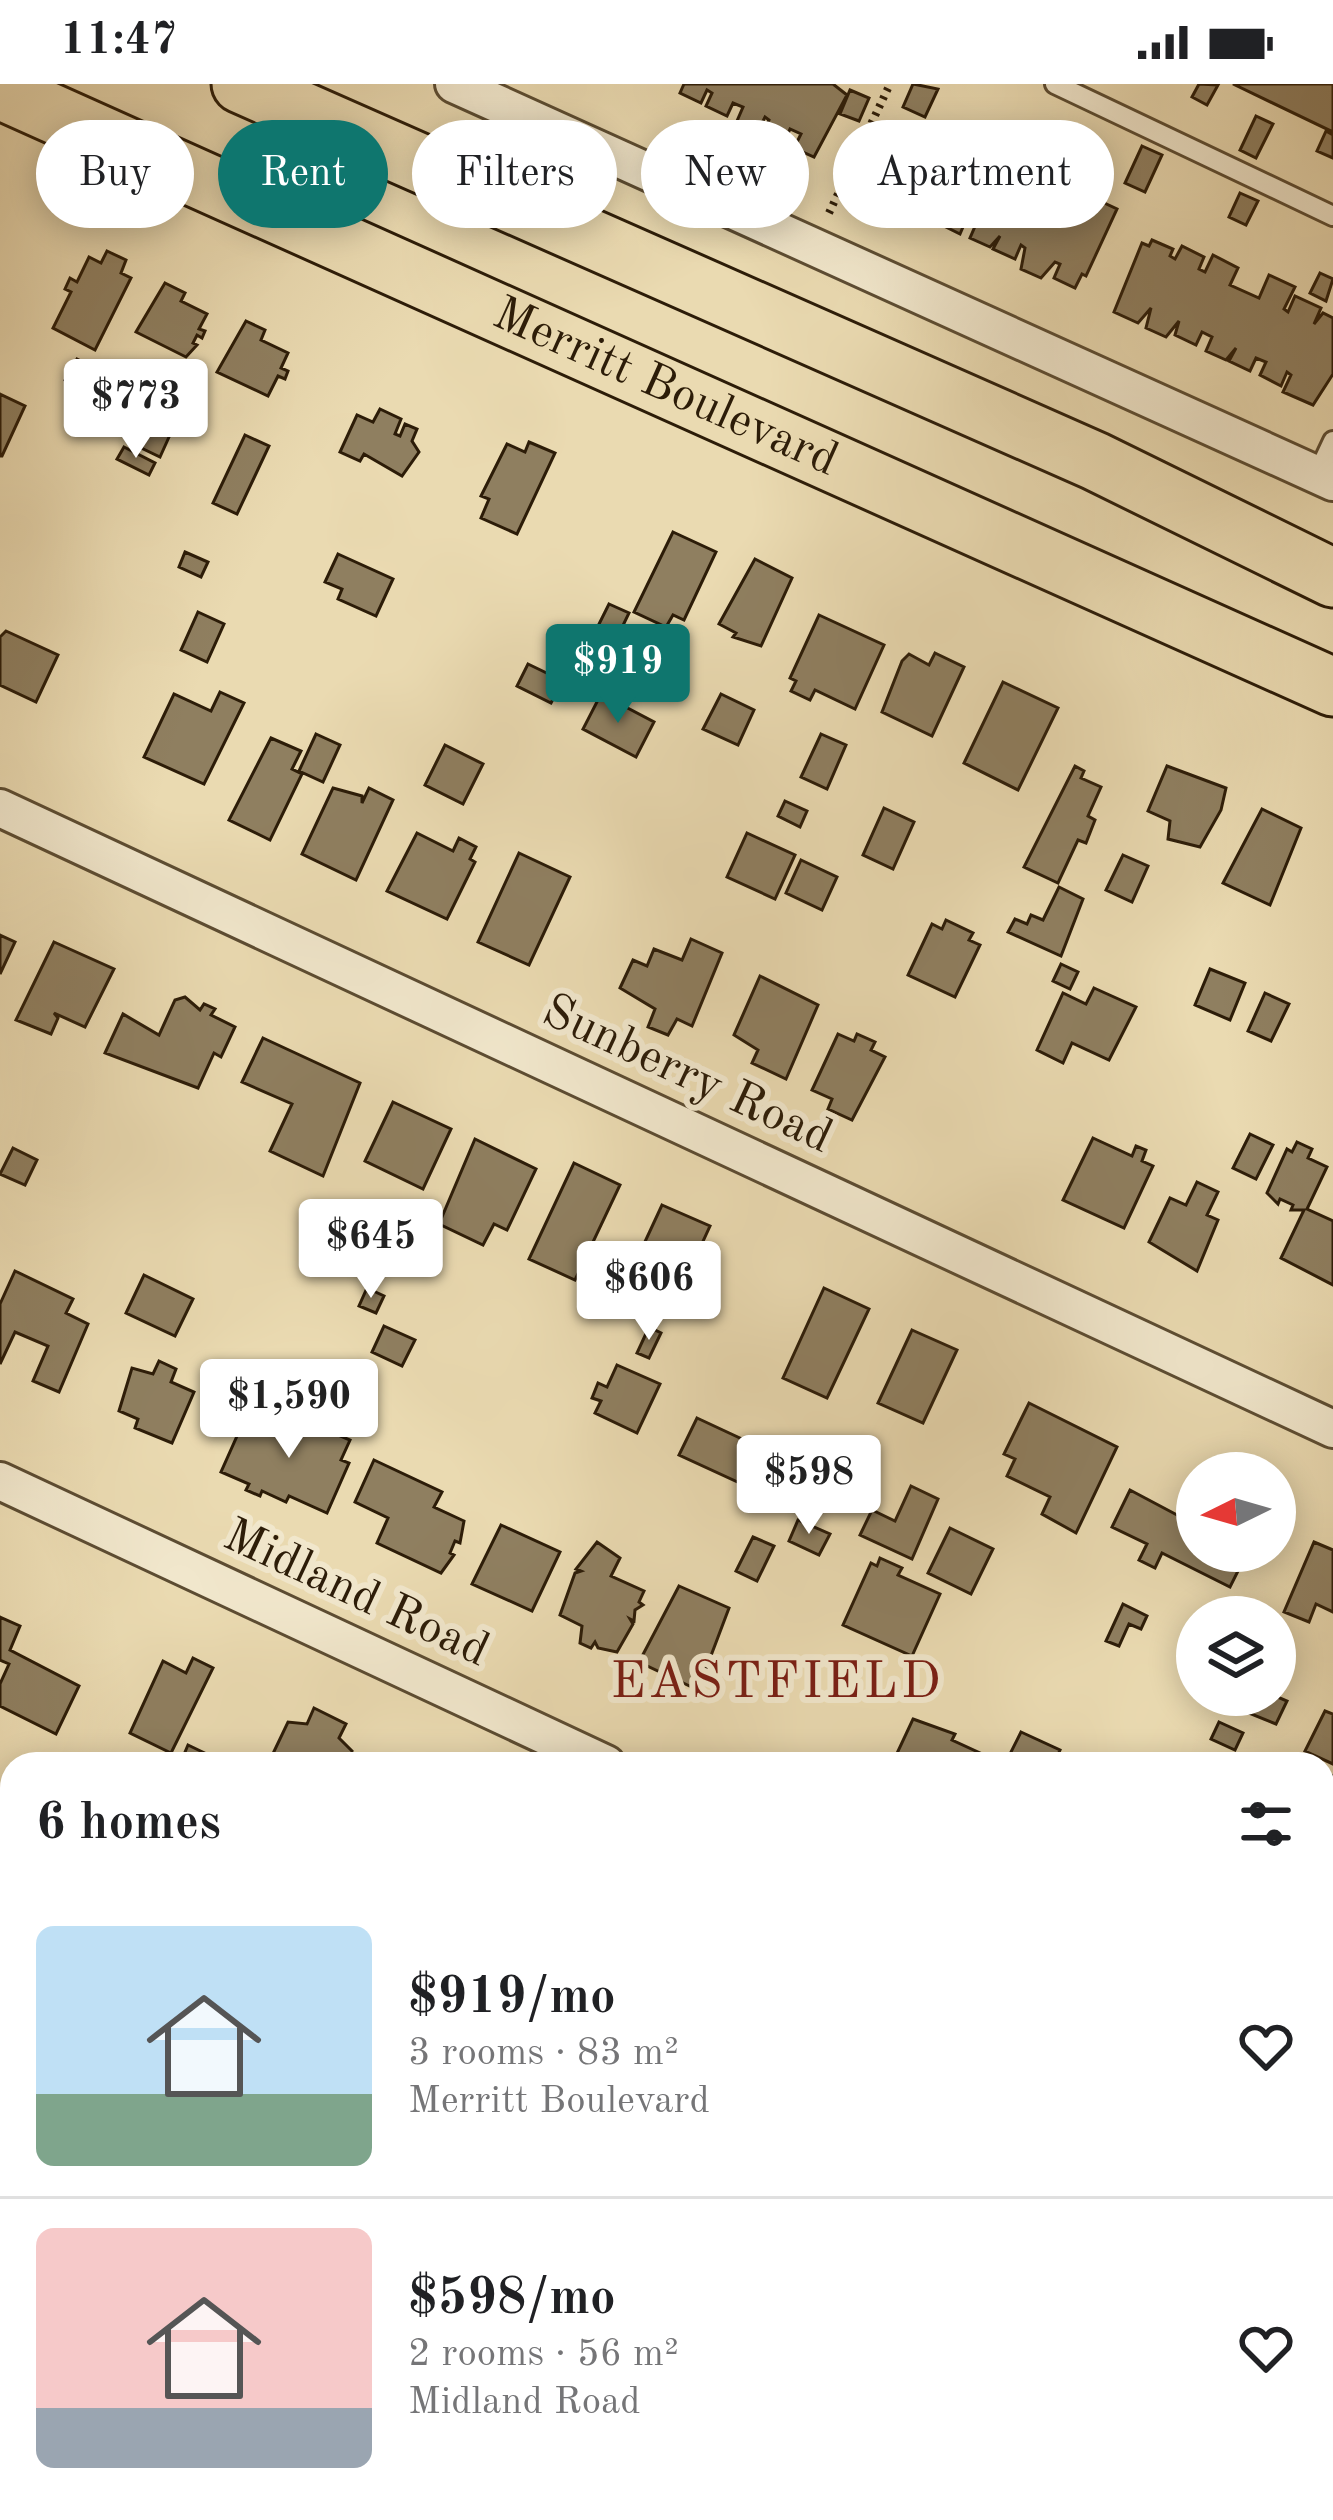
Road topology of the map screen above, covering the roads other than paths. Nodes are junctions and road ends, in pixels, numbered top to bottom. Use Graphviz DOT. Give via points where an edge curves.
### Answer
graph roads {
  1 [pos="241,84"];
  2 [pos="454,84"];
  3 [pos="1055,84"];
  4 [pos="0,90"];
  5 [pos="1333,216"];
  6 [pos="1333,441"];
  7 [pos="1325,479"];
  8 [pos="1333,578"];
  9 [pos="1333,687"];
  10 [pos="0,808"];
  11 [pos="1333,1429"];
  12 [pos="0,1481"];
  13 [pos="580,1752"];
  1 -- 8 [label="main road" via="1095,461"];
  2 -- 7 [label="street"];
  3 -- 5 [label="lane"];
  4 -- 9 [label="main road, Merritt Boulevard"];
  6 -- 7 [label="lane"];
  10 -- 11 [label="street, Sunberry Road"];
  12 -- 13 [label="street, Midland Road"];
}
